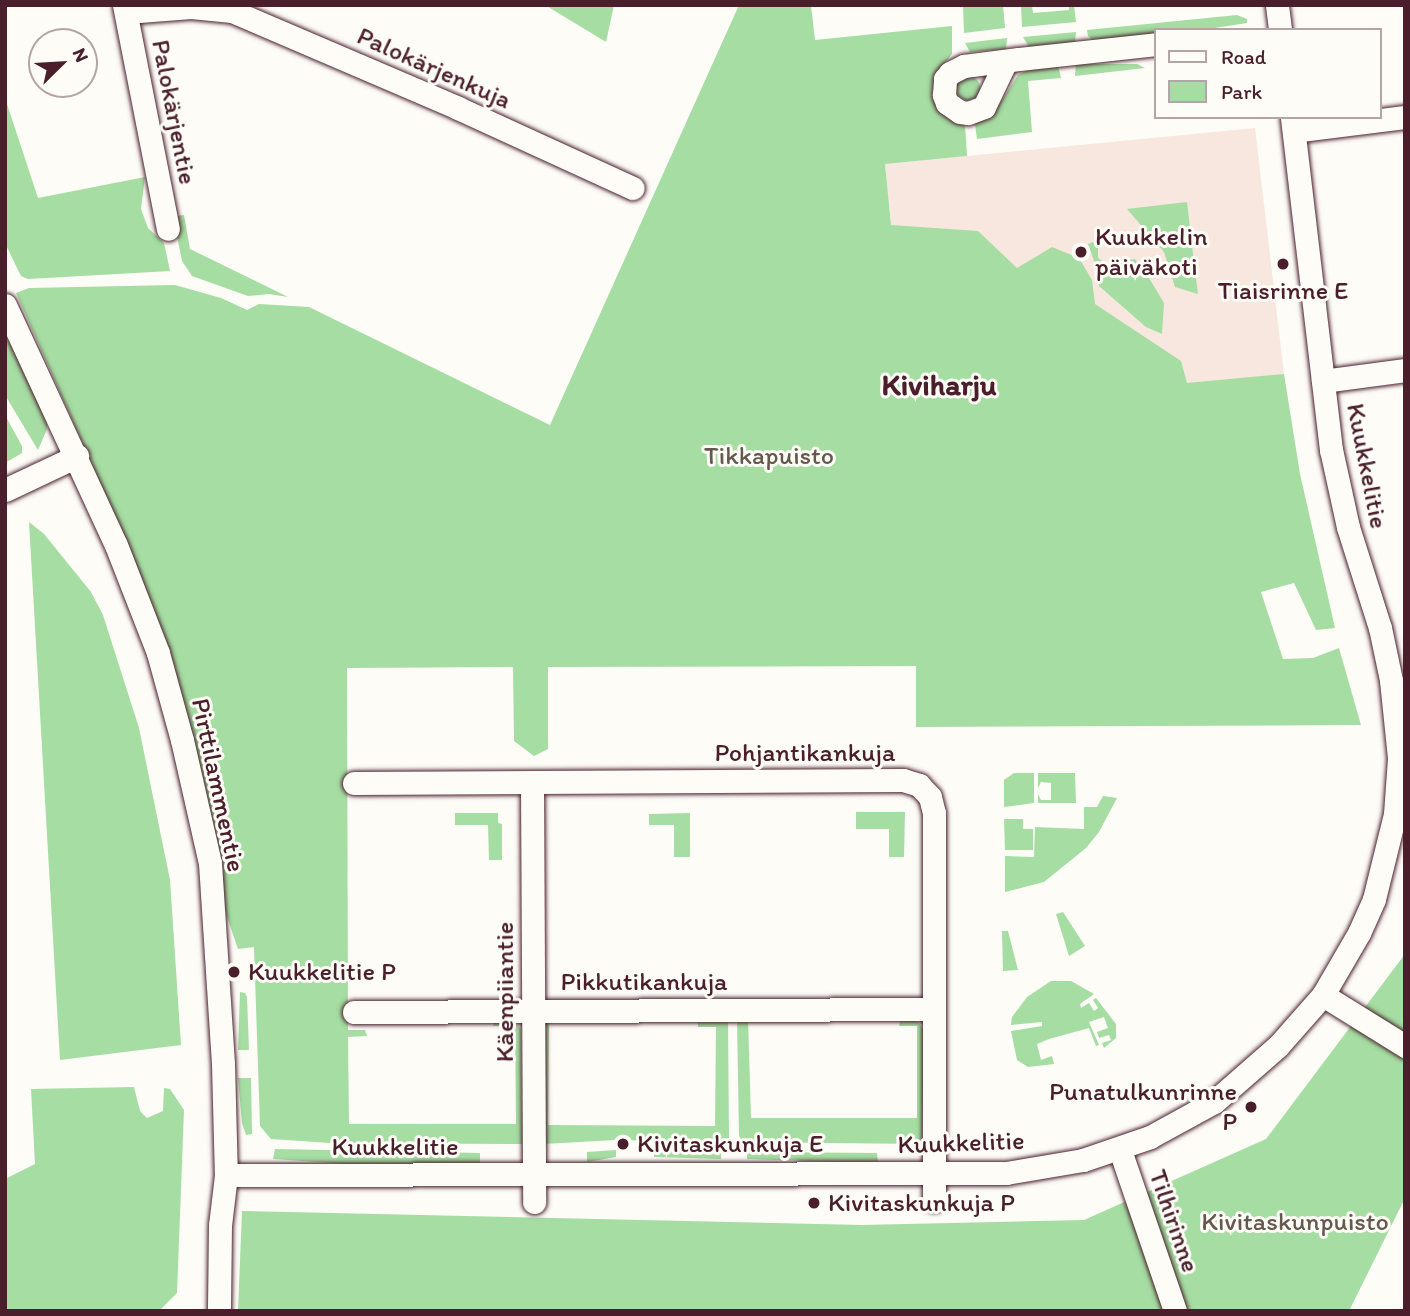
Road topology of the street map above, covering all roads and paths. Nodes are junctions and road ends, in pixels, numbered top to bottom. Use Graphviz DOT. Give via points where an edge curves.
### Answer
graph roads {
  1 [pos="1277,5"];
  2 [pos="125,9"];
  3 [pos="1280,28"];
  4 [pos="1154,44"];
  5 [pos="1006,61"];
  6 [pos="1405,117"];
  7 [pos="1382,118"];
  8 [pos="1373,119"];
  9 [pos="1293,124"];
  10 [pos="632,188"];
  11 [pos="169,229"];
  12 [pos="5,305"];
  13 [pos="1405,370"];
  14 [pos="1323,381"];
  15 [pos="77,456"];
  16 [pos="5,490"];
  17 [pos="532,782"];
  18 [pos="354,783"];
  19 [pos="1323,995"];
  20 [pos="934,1009"];
  21 [pos="533,1011"];
  22 [pos="354,1012"];
  23 [pos="1405,1046"];
  24 [pos="1120,1150"];
  25 [pos="934,1173"];
  26 [pos="226,1175"];
  27 [pos="533,1175"];
  28 [pos="934,1200"];
  29 [pos="534,1202"];
  30 [pos="219,1311"];
  31 [pos="1175,1311"];
  1 -- 3 [label="street"];
  2 -- 10 [label="street, Palokärjenkuja" via="232,11"];
  2 -- 11 [label="street, Palokärjentie"];
  4 -- 5 [label="street"];
  6 -- 7 [label="street"];
  8 -- 9 [label="street"];
  9 -- 14 [label="street, Kuukkelitie"];
  12 -- 15 [label="street, Pirttilammentie"];
  13 -- 14 [label="street"];
  14 -- 19 [label="street, Kuukkelitie" via="1331,450 1348,527 1389,667 1399,758 1395,814 1374,899"];
  15 -- 16 [label="street"];
  15 -- 26 [label="street, Pirttilammentie" via="158,653 210,863 222,1017"];
  17 -- 18 [label="street, Pohjantikankuja"];
  17 -- 20 [label="street, Pohjantikankuja" via="903,780 919,785 933,804"];
  17 -- 21 [label="street, Käenpiiantie"];
  19 -- 23 [label="street"];
  19 -- 24 [label="street, Kuukkelitie" via="1279,1046 1214,1102"];
  20 -- 21 [label="street, Pikkutikankuja"];
  20 -- 25 [label="street, Pohjantikankuja"];
  21 -- 22 [label="street, Pikkutikankuja"];
  21 -- 27 [label="street, Käenpiiantie"];
  24 -- 25 [label="street, Kuukkelitie" via="1006,1173"];
  24 -- 31 [label="street, Tilhirinne"];
  25 -- 27 [label="street, Kuukkelitie"];
  25 -- 28 [label="street, Pohjantikankuja"];
  26 -- 27 [label="street, Kuukkelitie"];
  26 -- 30 [label="street, Pirttilammentie"];
  27 -- 29 [label="street, Käenpiiantie"];
}
